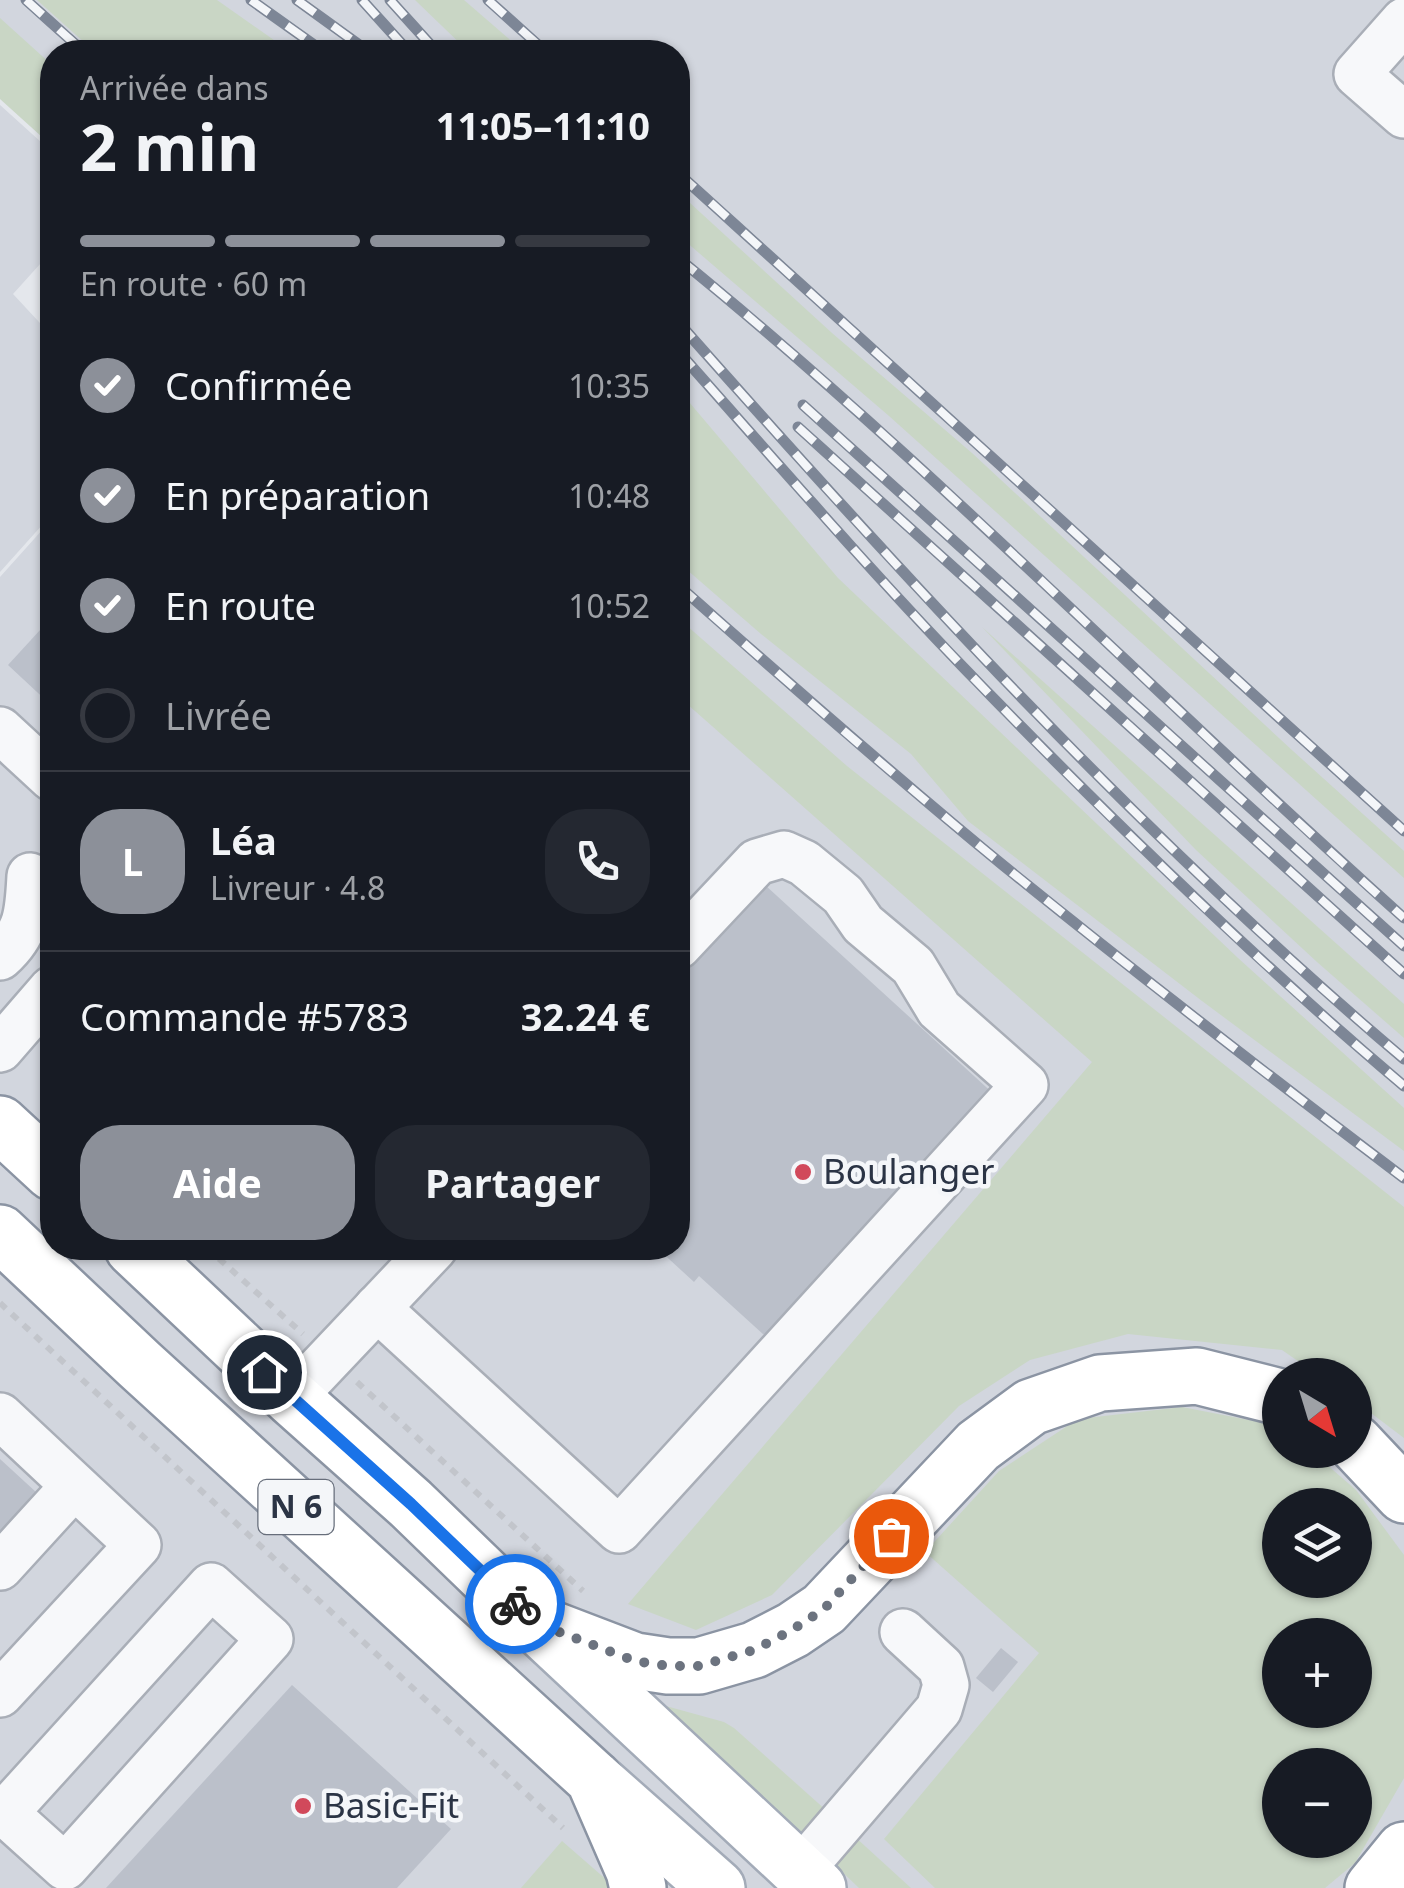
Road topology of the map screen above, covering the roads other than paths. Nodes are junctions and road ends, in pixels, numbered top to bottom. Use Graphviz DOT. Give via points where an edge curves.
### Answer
graph roads {
  1 [pos="1404,21"];
  2 [pos="1404,115"];
  3 [pos="0,730"];
  4 [pos="40,767"];
  5 [pos="28,861"];
  6 [pos="690,933"];
  7 [pos="0,957"];
  8 [pos="40,1004"];
  9 [pos="0,1049"];
  10 [pos="0,1124"];
  11 [pos="40,1161"];
  12 [pos="0,1233"];
  13 [pos="146,1260"];
  14 [pos="423,1260"];
  15 [pos="377,1308"];
  16 [pos="1262,1392"];
  17 [pos="292,1398"];
  18 [pos="0,1416"];
  19 [pos="1372,1461"];
  20 [pos="74,1486"];
  21 [pos="1404,1495"];
  22 [pos="0,1568"];
  23 [pos="533,1622"];
  24 [pos="903,1632"];
  25 [pos="0,1694"];
  26 [pos="594,1779"];
  27 [pos="3,1811"];
  28 [pos="1404,1850"];
  29 [pos="795,1866"];
  30 [pos="638,1888"];
  31 [pos="717,1888"];
  32 [pos="1373,1888"];
  1 -- 2 [label="street" via="1357,74"];
  3 -- 4 [label="street"];
  5 -- 7 [label="street" via="29,912"];
  6 -- 15 [label="street" via="757,862 784,854 804,863 913,966 939,1010 1025,1086 620,1530"];
  8 -- 9 [label="street"];
  10 -- 11 [label="main road"];
  12 -- 26 [label="main road, N 6"];
  13 -- 17 [label="main road, N 6"];
  14 -- 15 [label="street"];
  15 -- 17 [label="street"];
  16 -- 23 [label="main road" via="1198,1376 1100,1383 1032,1407 978,1446 824,1609 754,1650 699,1666 668,1666 635,1661"];
  17 -- 23 [label="main road, N 6"];
  18 -- 20 [label="street"];
  19 -- 21 [label="main road"];
  20 -- 22 [label="street"];
  20 -- 25 [label="street" via="138,1545"];
  23 -- 29 [label="main road, N 6"];
  24 -- 29 [label="street" via="942,1667 946,1685 939,1709"];
  26 -- 30 [label="main road"];
  26 -- 31 [label="main road, N 6"];
  27 -- 27 [label="street" via="65,1867 270,1639 211,1586"];
  28 -- 32 [label="main road"];
}
